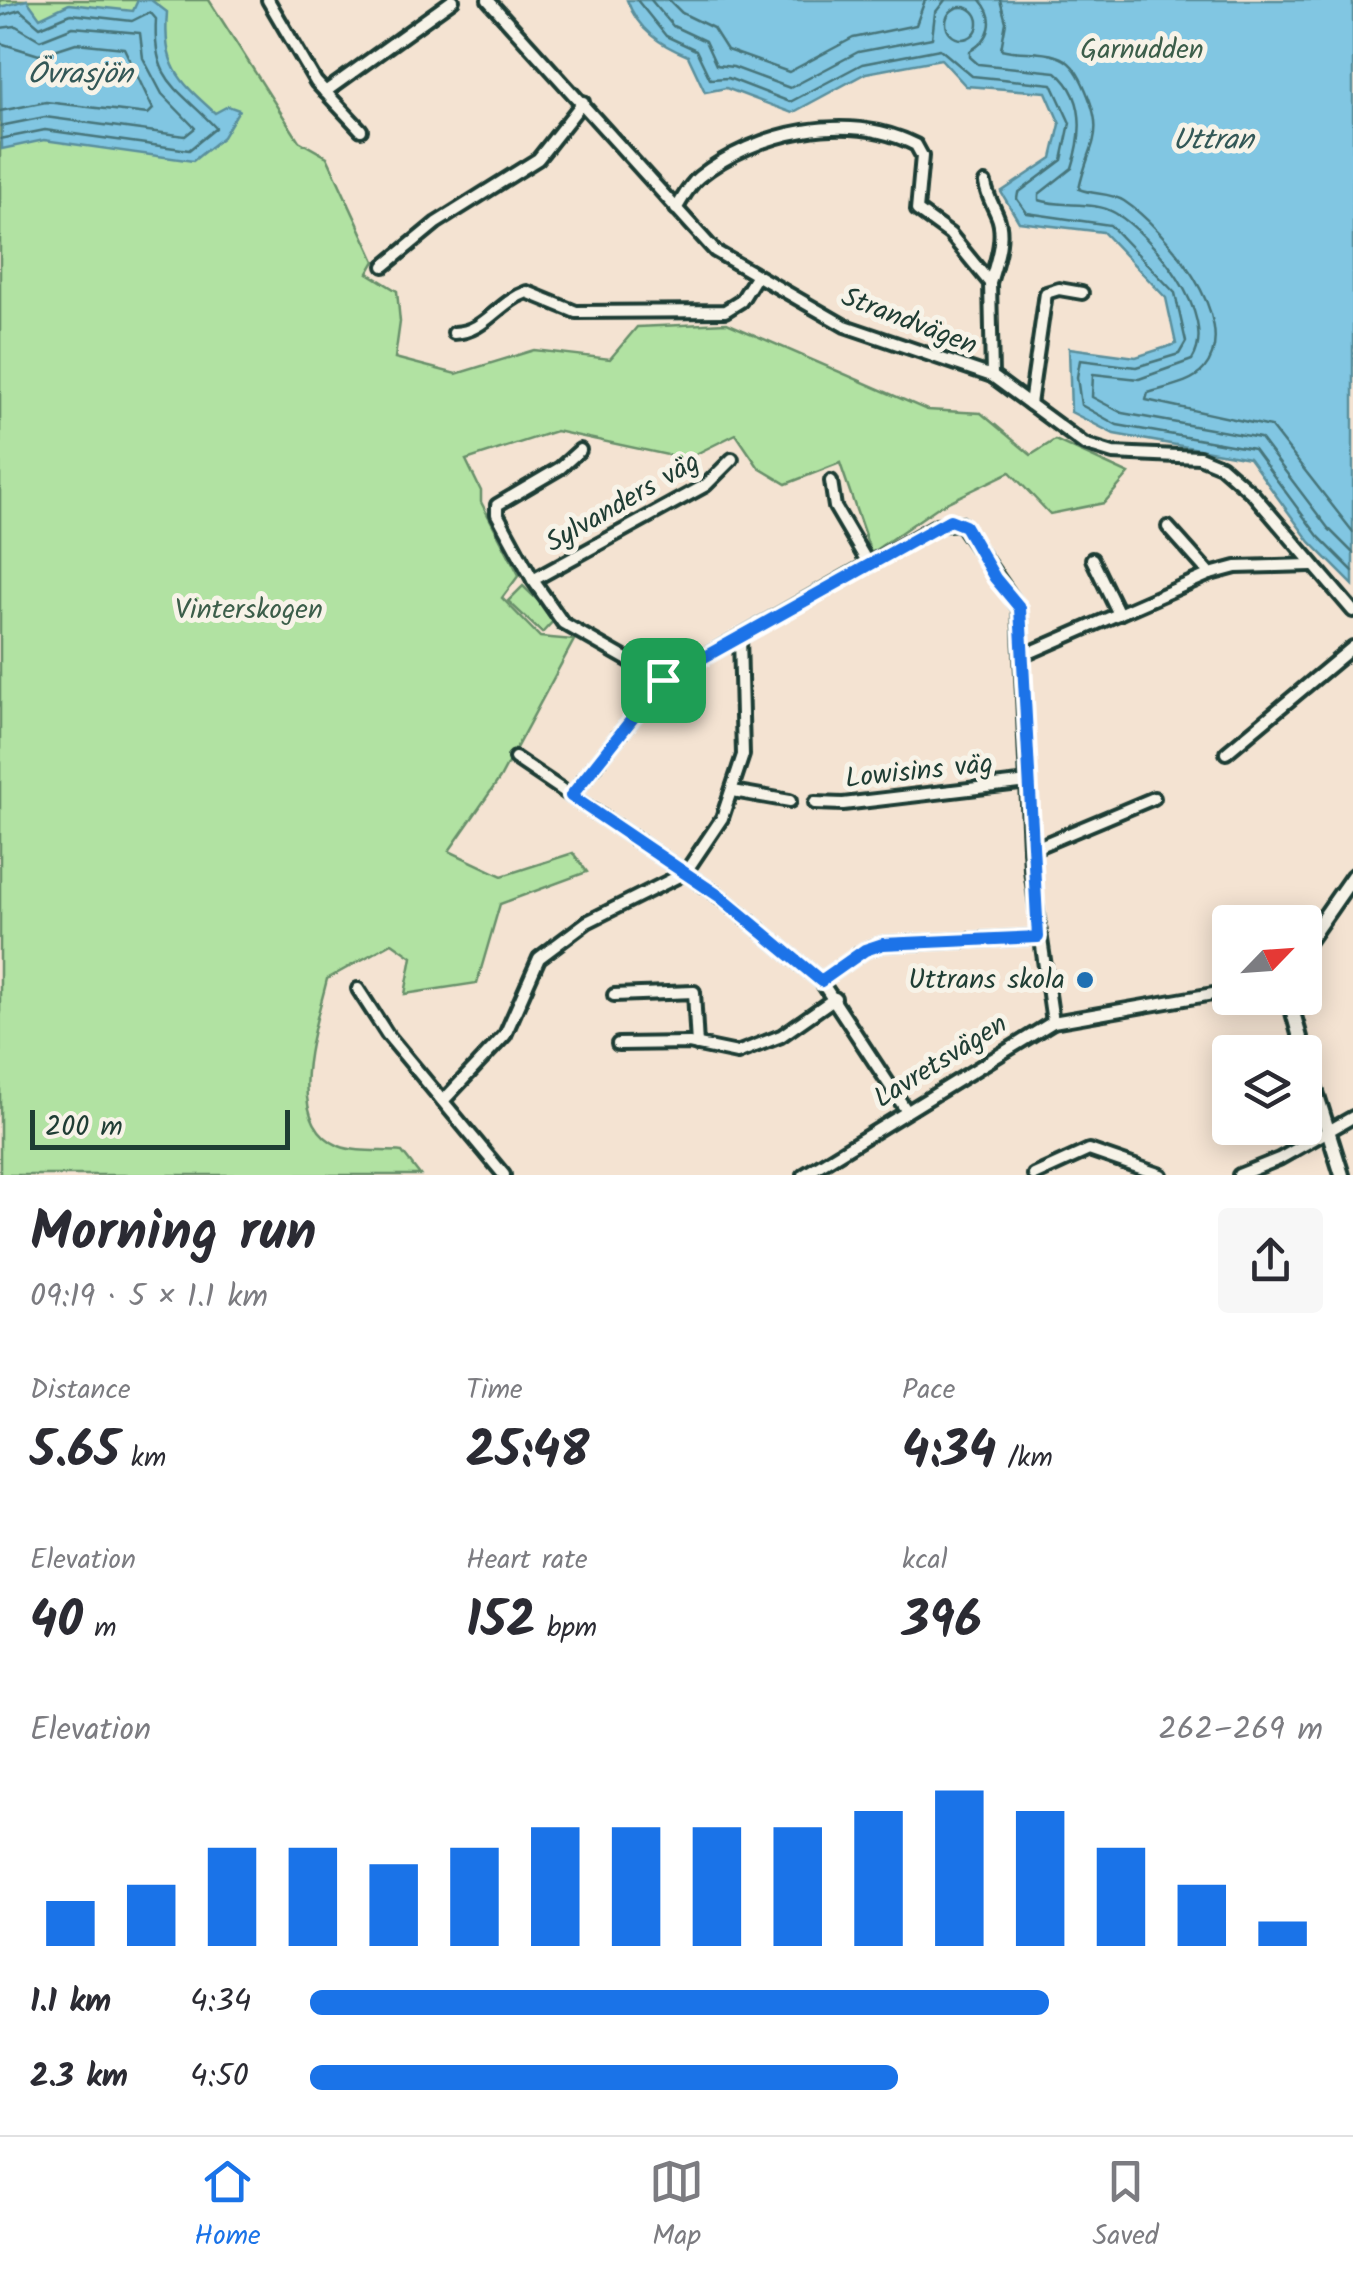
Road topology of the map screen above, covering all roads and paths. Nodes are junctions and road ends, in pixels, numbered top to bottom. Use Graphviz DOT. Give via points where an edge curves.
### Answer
graph roads {
  1 [pos="268,0"];
  2 [pos="453,0"];
  3 [pos="488,0"];
  4 [pos="324,92"];
  5 [pos="583,102"];
  6 [pos="361,130"];
  7 [pos="985,183"];
  8 [pos="676,209"];
  9 [pos="384,266"];
  10 [pos="756,278"];
  11 [pos="990,283"];
  12 [pos="1082,293"];
  13 [pos="454,333"];
  14 [pos="992,376"];
  15 [pos="1030,404"];
  16 [pos="580,450"];
  17 [pos="732,459"];
  18 [pos="831,482"];
  19 [pos="1168,527"];
  20 [pos="1092,560"];
  21 [pos="868,565"];
  22 [pos="1310,565"];
  23 [pos="1210,574"];
  24 [pos="532,580"];
  25 [pos="1353,611"];
  26 [pos="1119,614"];
  27 [pos="740,636"];
  28 [pos="1353,647"];
  29 [pos="1022,656"];
  30 [pos="663,680"];
  31 [pos="1226,754"];
  32 [pos="515,758"];
  33 [pos="1028,782"];
  34 [pos="733,791"];
  35 [pos="571,796"];
  36 [pos="1154,798"];
  37 [pos="790,801"];
  38 [pos="815,803"];
  39 [pos="1030,850"];
  40 [pos="686,873"];
  41 [pos="1353,876"];
  42 [pos="1322,921"];
  43 [pos="1038,937"];
  44 [pos="821,981"];
  45 [pos="358,989"];
  46 [pos="614,994"];
  47 [pos="1212,994"];
  48 [pos="834,998"];
  49 [pos="1053,1022"];
  50 [pos="618,1044"];
  51 [pos="696,1045"];
  52 [pos="443,1101"];
  53 [pos="906,1110"];
  54 [pos="1322,1111"];
  55 [pos="1353,1117"];
  56 [pos="1328,1130"];
  57 [pos="504,1175"];
  58 [pos="804,1175"];
  59 [pos="1034,1175"];
  60 [pos="1161,1175"];
  61 [pos="1239,1175"];
  62 [pos="1342,1175"];
  1 -- 4 [label="street"];
  2 -- 4 [label="street"];
  3 -- 5 [label="street, Strandvägen"];
  4 -- 6 [label="street"];
  5 -- 8 [label="street, Strandvägen"];
  5 -- 9 [label="street" via="538,159 436,223"];
  7 -- 11 [label="street" via="1000,218"];
  8 -- 10 [label="street, Strandvägen" via="715,252"];
  8 -- 11 [label="street" via="696,179 766,141 817,129 882,132 916,144 922,156 917,210 950,234"];
  10 -- 13 [label="street" via="740,301 717,311 576,312 526,292 476,329"];
  10 -- 14 [label="street, Strandvägen" via="845,326"];
  11 -- 14 [label="street"];
  12 -- 15 [label="street" via="1046,293"];
  14 -- 15 [label="street, Strandvägen"];
  15 -- 22 [label="street, Strandvägen" via="1084,444 1221,466 1253,494"];
  16 -- 24 [label="street, Sylvanders väg" via="497,505"];
  17 -- 24 [label="street, Sylvanders väg" via="706,485"];
  18 -- 21 [label="street" via="836,507"];
  19 -- 23 [label="street"];
  20 -- 26 [label="street"];
  21 -- 27 [label="street"];
  21 -- 29 [label="street" via="950,520 965,526 1017,602"];
  22 -- 23 [label="street"];
  22 -- 25 [label="street, Strandvägen"];
  23 -- 26 [label="street"];
  24 -- 30 [label="street, Sylvanders väg" via="563,623"];
  26 -- 29 [label="street"];
  27 -- 30 [label="street"];
  27 -- 34 [label="street" via="744,749"];
  28 -- 31 [label="street"];
  29 -- 33 [label="street"];
  30 -- 35 [label="street"];
  32 -- 35 [label="street"];
  33 -- 38 [label="street, Lowisins väg"];
  33 -- 39 [label="street"];
  34 -- 37 [label="street"];
  34 -- 40 [label="street"];
  35 -- 40 [label="street"];
  36 -- 39 [label="street"];
  39 -- 43 [label="street"];
  40 -- 44 [label="street"];
  40 -- 52 [label="street" via="587,922 548,950 532,966 502,1040"];
  41 -- 42 [label="street"];
  43 -- 44 [label="street" via="883,944"];
  43 -- 49 [label="street"];
  44 -- 48 [label="street"];
  45 -- 52 [label="street"];
  46 -- 51 [label="street" via="694,992"];
  47 -- 49 [label="street, Lavretsvägen"];
  48 -- 51 [label="street" via="766,1043 736,1052"];
  48 -- 53 [label="street"];
  49 -- 53 [label="street, Lavretsvägen"];
  50 -- 51 [label="street"];
  52 -- 57 [label="street"];
  53 -- 58 [label="street, Lavretsvägen"];
  54 -- 56 [label="street"];
  55 -- 56 [label="street"];
  56 -- 61 [label="street"];
  56 -- 62 [label="street"];
  59 -- 60 [label="street" via="1088,1150"];
}
